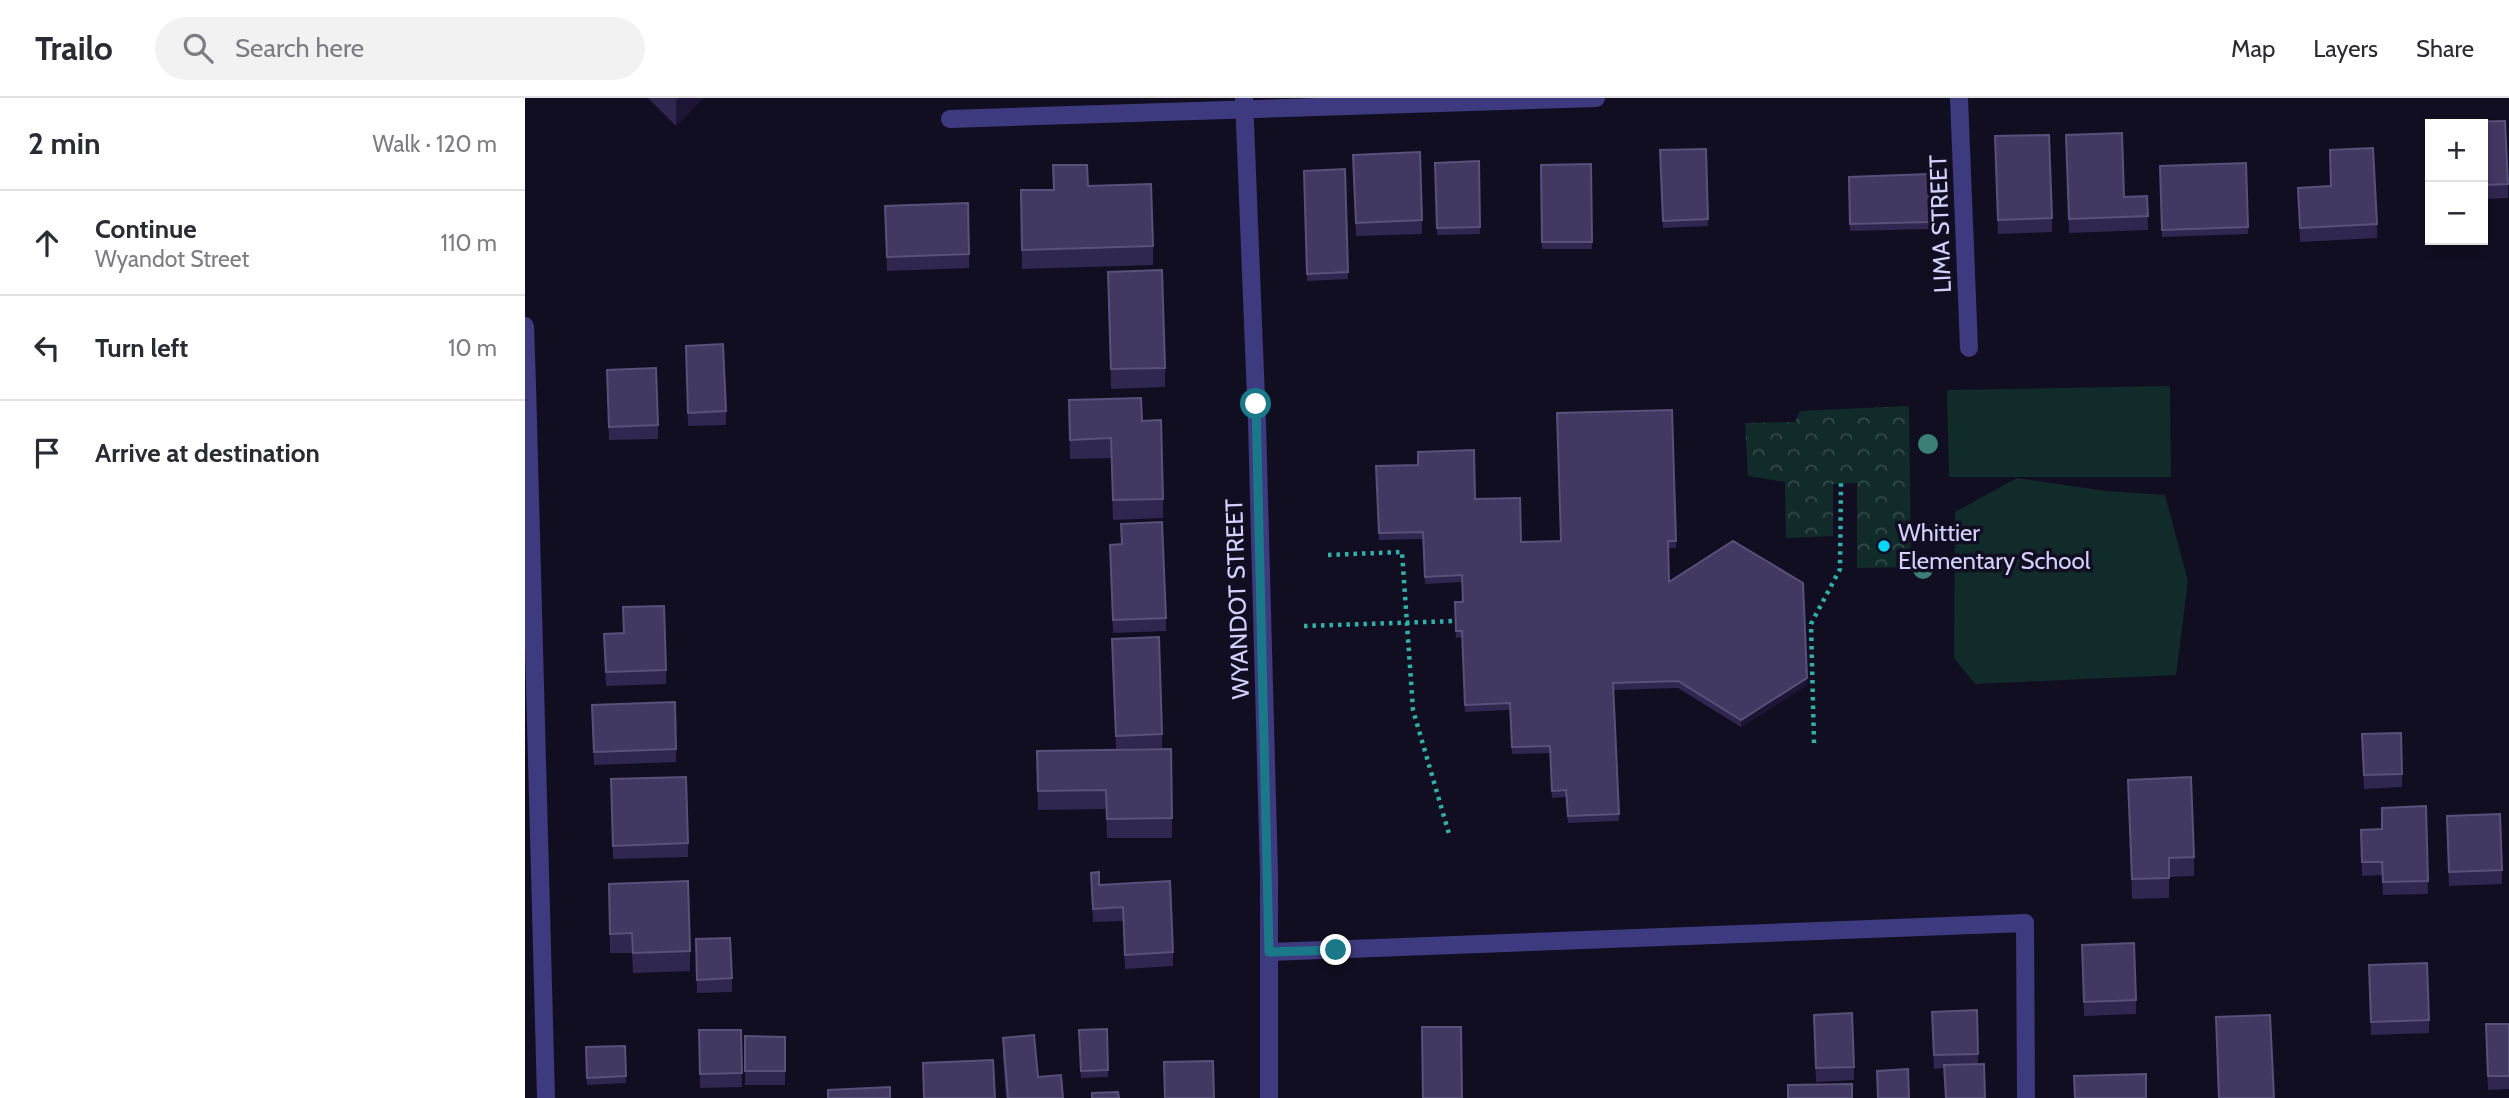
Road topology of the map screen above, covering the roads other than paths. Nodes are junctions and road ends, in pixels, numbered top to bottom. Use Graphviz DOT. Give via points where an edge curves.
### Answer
graph roads {
  1 [pos="1596,98"];
  2 [pos="1959,98"];
  3 [pos="1244,104"];
  4 [pos="950,120"];
  5 [pos="525,326"];
  6 [pos="1969,348"];
  7 [pos="1269,952"];
  8 [pos="546,1098"];
  9 [pos="1269,1098"];
  10 [pos="2026,1098"];
  1 -- 3 [label="street"];
  2 -- 6 [label="street, LIMA STREET"];
  3 -- 4 [label="street"];
  3 -- 7 [label="street, WYANDOT STREET"];
  5 -- 8 [label="street"];
  7 -- 9 [label="street, WYANDOT STREET"];
  7 -- 10 [label="street" via="2025,923"];
}
